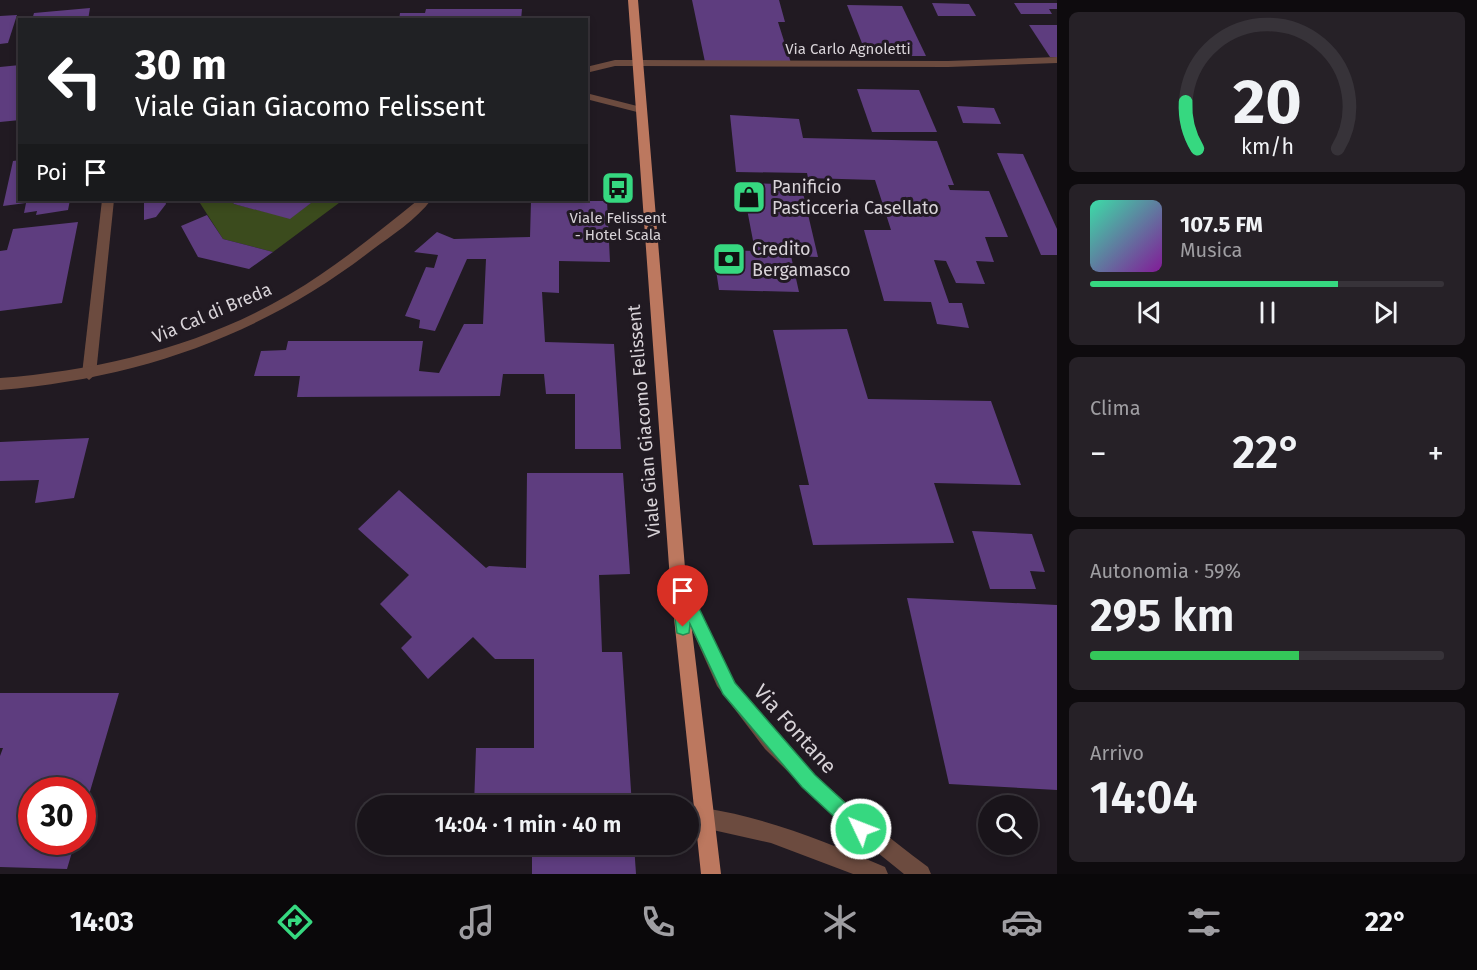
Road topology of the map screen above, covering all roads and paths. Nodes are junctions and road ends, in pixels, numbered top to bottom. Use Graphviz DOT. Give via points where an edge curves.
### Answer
graph roads {
  1 [pos="633,0"];
  2 [pos="1057,60"];
  3 [pos="638,63"];
  4 [pos="588,70"];
  5 [pos="588,97"];
  6 [pos="641,110"];
  7 [pos="108,201"];
  8 [pos="424,201"];
  9 [pos="89,374"];
  10 [pos="0,384"];
  11 [pos="678,580"];
  12 [pos="704,818"];
  13 [pos="711,874"];
  14 [pos="878,874"];
  15 [pos="921,874"];
  1 -- 3 [label="main road, Viale Gian Giacomo Felissent"];
  2 -- 3 [label="street, Via Carlo Agnoletti" via="948,64"];
  3 -- 4 [label="street"];
  3 -- 6 [label="main road, Viale Gian Giacomo Felissent"];
  5 -- 6 [label="street"];
  6 -- 11 [label="main road, Viale Gian Giacomo Felissent"];
  7 -- 9 [label="street"];
  8 -- 9 [label="street, Via Cal di Breda" via="341,265 276,308 156,357"];
  9 -- 10 [label="street, Via Cal di Breda"];
  11 -- 12 [label="main road, Viale Gian Giacomo Felissent"];
  11 -- 15 [label="street, Via Fontane" via="729,688 766,735 808,781 861,829"];
  12 -- 13 [label="main road, Viale Gian Giacomo Felissent"];
  12 -- 14 [label="street" via="736,821 775,832"];
}
